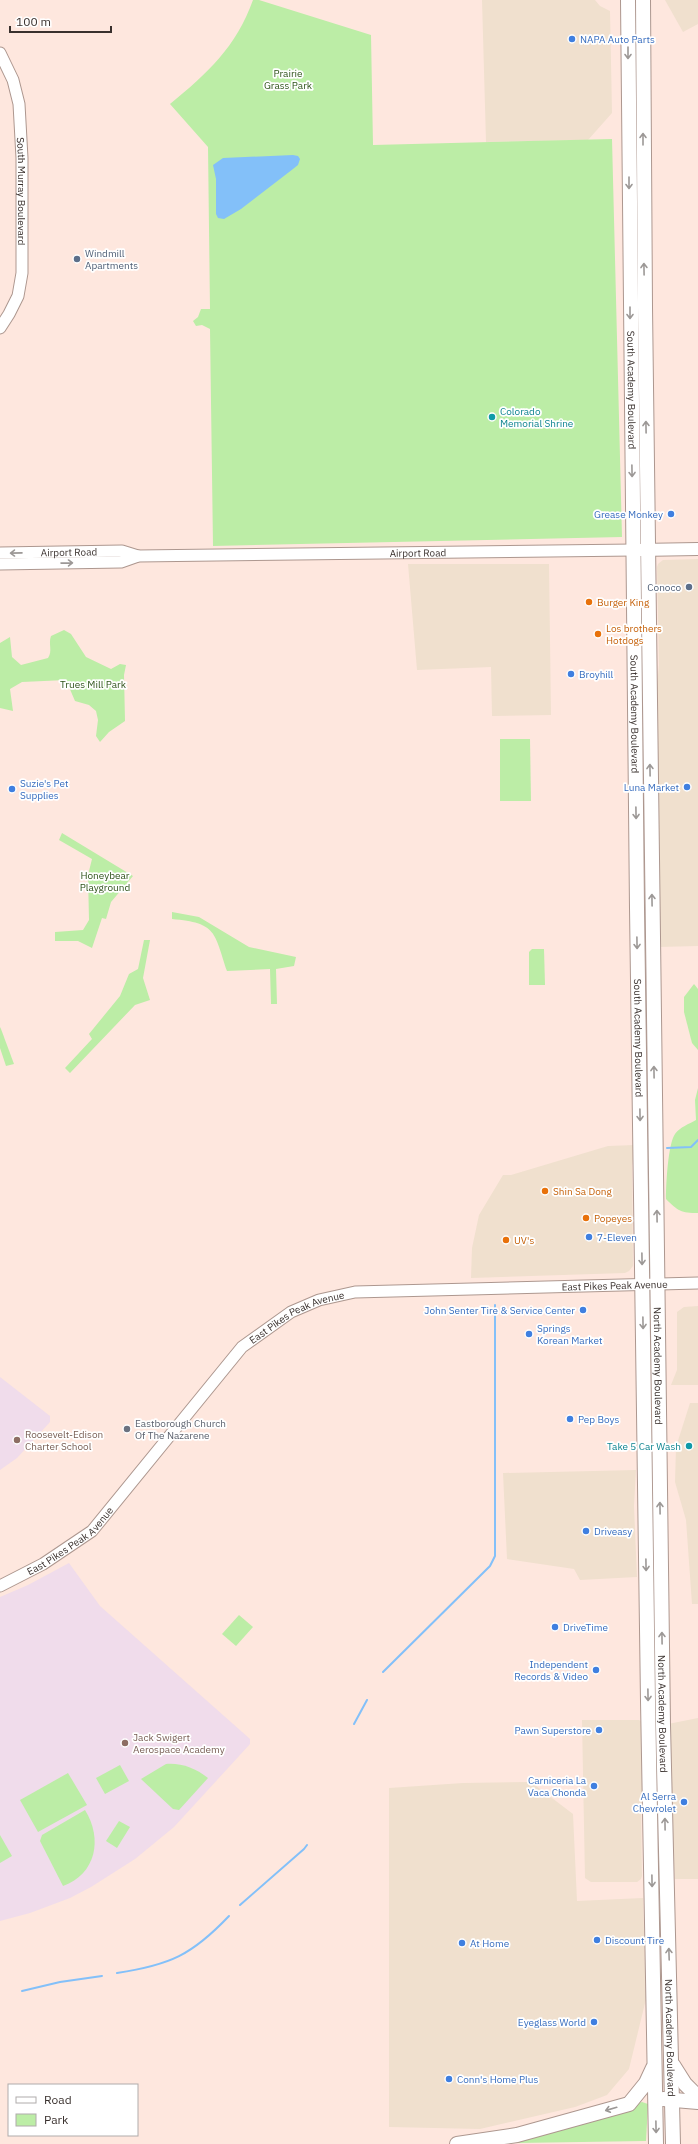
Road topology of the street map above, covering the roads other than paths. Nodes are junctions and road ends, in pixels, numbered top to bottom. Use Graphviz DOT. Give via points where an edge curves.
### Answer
graph roads {
  1 [pos="628,0"];
  2 [pos="643,0"];
  3 [pos="0,53"];
  4 [pos="0,328"];
  5 [pos="698,549"];
  6 [pos="634,550"];
  7 [pos="648,550"];
  8 [pos="0,553"];
  9 [pos="138,556"];
  10 [pos="0,564"];
  11 [pos="658,1283"];
  12 [pos="698,1283"];
  13 [pos="643,1284"];
  14 [pos="0,1586"];
  15 [pos="672,2063"];
  16 [pos="655,2064"];
  17 [pos="698,2097"];
  18 [pos="698,2102"];
  19 [pos="629,2104"];
  20 [pos="656,2104"];
  21 [pos="673,2104"];
  22 [pos="457,2144"];
  23 [pos="656,2144"];
  24 [pos="673,2144"];
  1 -- 6 [label="highway, South Academy Boulevard, one-way"];
  7 -- 2 [label="highway, South Academy Boulevard, one-way"];
  3 -- 4 [label="main road, South Murray Boulevard" via="13,80 19,104 23,260 18,296"];
  5 -- 7 [label="main road, Airport Road"];
  6 -- 7 [label="main road, Airport Road"];
  6 -- 9 [label="main road, Airport Road"];
  6 -- 13 [label="highway, South Academy Boulevard, one-way"];
  11 -- 7 [label="highway, South Academy Boulevard, one-way"];
  9 -- 8 [label="main road, Airport Road, one-way" via="122,551"];
  10 -- 9 [label="main road, Airport Road, one-way" via="121,562"];
  11 -- 12 [label="main road, East Pikes Peak Avenue"];
  11 -- 13 [label="main road, East Pikes Peak Avenue"];
  15 -- 11 [label="highway, North Academy Boulevard, one-way" via="663,1725"];
  13 -- 14 [label="main road, East Pikes Peak Avenue" via="355,1292 320,1300 291,1312 242,1347 92,1531 43,1564"];
  13 -- 16 [label="highway, North Academy Boulevard, one-way"];
  15 -- 17 [label="highway" via="685,2084"];
  15 -- 21 [label="highway, North Academy Boulevard"];
  16 -- 19 [label="highway" via="646,2083"];
  16 -- 20 [label="highway, North Academy Boulevard"];
  18 -- 21 [label="highway"];
  19 -- 20 [label="highway"];
  19 -- 22 [label="highway, one-way" via="517,2135"];
  20 -- 21 [label="highway"];
  20 -- 23 [label="highway, North Academy Boulevard, one-way"];
  21 -- 24 [label="highway, North Academy Boulevard"];
}
